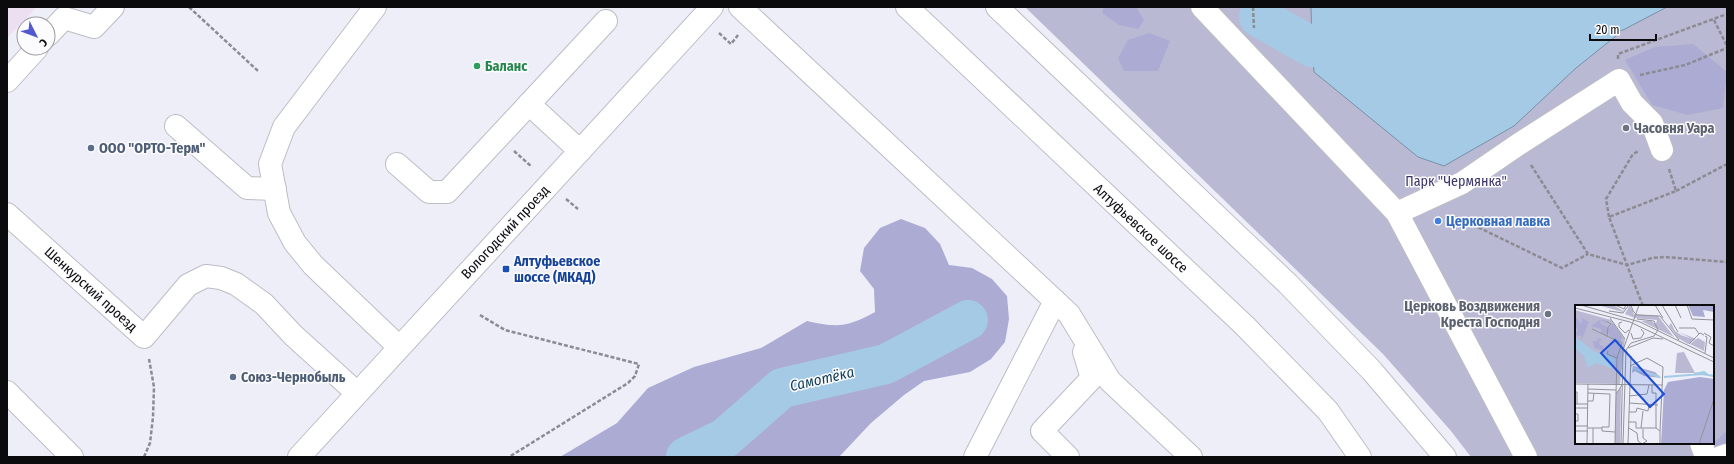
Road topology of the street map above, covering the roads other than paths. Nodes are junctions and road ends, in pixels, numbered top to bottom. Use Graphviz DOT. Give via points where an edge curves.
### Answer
graph roads {
  1 [pos="113,7"];
  2 [pos="375,7"];
  3 [pos="712,7"];
  4 [pos="740,7"];
  5 [pos="907,7"];
  6 [pos="997,7"];
  7 [pos="1202,7"];
  8 [pos="59,12"];
  9 [pos="606,22"];
  10 [pos="30,56"];
  11 [pos="7,81"];
  12 [pos="529,104"];
  13 [pos="176,126"];
  14 [pos="1661,146"];
  15 [pos="580,151"];
  16 [pos="398,164"];
  17 [pos="275,189"];
  18 [pos="1397,213"];
  19 [pos="7,214"];
  20 [pos="1055,301"];
  21 [pos="1075,324"];
  22 [pos="400,347"];
  23 [pos="7,392"];
  24 [pos="357,393"];
  25 [pos="1328,411"];
  26 [pos="1701,444"];
  27 [pos="1727,455"];
  28 [pos="72,457"];
  29 [pos="299,457"];
  30 [pos="975,457"];
  31 [pos="1068,457"];
  32 [pos="1191,457"];
  33 [pos="1360,457"];
  34 [pos="1368,457"];
  35 [pos="1445,457"];
  36 [pos="1526,457"];
  37 [pos="1706,457"];
  38 [pos="1721,457"];
  1 -- 8 [label="main road" via="94,27"];
  2 -- 17 [label="main road" via="284,127 270,164"];
  3 -- 15 [label="main road, Вологодский проезд"];
  4 -- 20 [label="main road"];
  5 -- 25 [label="main road, Алтуфьевское шоссе" via="1246,326"];
  6 -- 35 [label="main road" via="1288,284 1372,371"];
  7 -- 18 [label="main road"];
  9 -- 12 [label="main road"];
  10 -- 11 [label="main road"];
  12 -- 15 [label="main road"];
  12 -- 16 [label="main road" via="447,192 428,192"];
  13 -- 17 [label="main road" via="247,188"];
  14 -- 18 [label="main road" via="1652,123 1632,103 1620,80 1462,183"];
  15 -- 22 [label="main road, Вологодский проезд"];
  17 -- 22 [label="main road" via="279,213 295,243 313,265"];
  18 -- 36 [label="main road"];
  19 -- 24 [label="main road, Шенкурский проезд" via="144,336 188,285 206,276 221,278 236,284 264,304 293,335"];
  20 -- 21 [label="main road" via="1069,314"];
  20 -- 30 [label="main road"];
  21 -- 31 [label="main road" via="1092,378 1042,430"];
  21 -- 32 [label="main road" via="1110,381"];
  22 -- 24 [label="main road, Вологодский проезд"];
  23 -- 28 [label="main road"];
  24 -- 29 [label="main road, Вологодский проезд" via="322,422"];
  25 -- 33 [label="main road"];
  25 -- 34 [label="main road, Алтуфьевское шоссе"];
  26 -- 37 [label="main road"];
  27 -- 38 [label="main road"];
}
